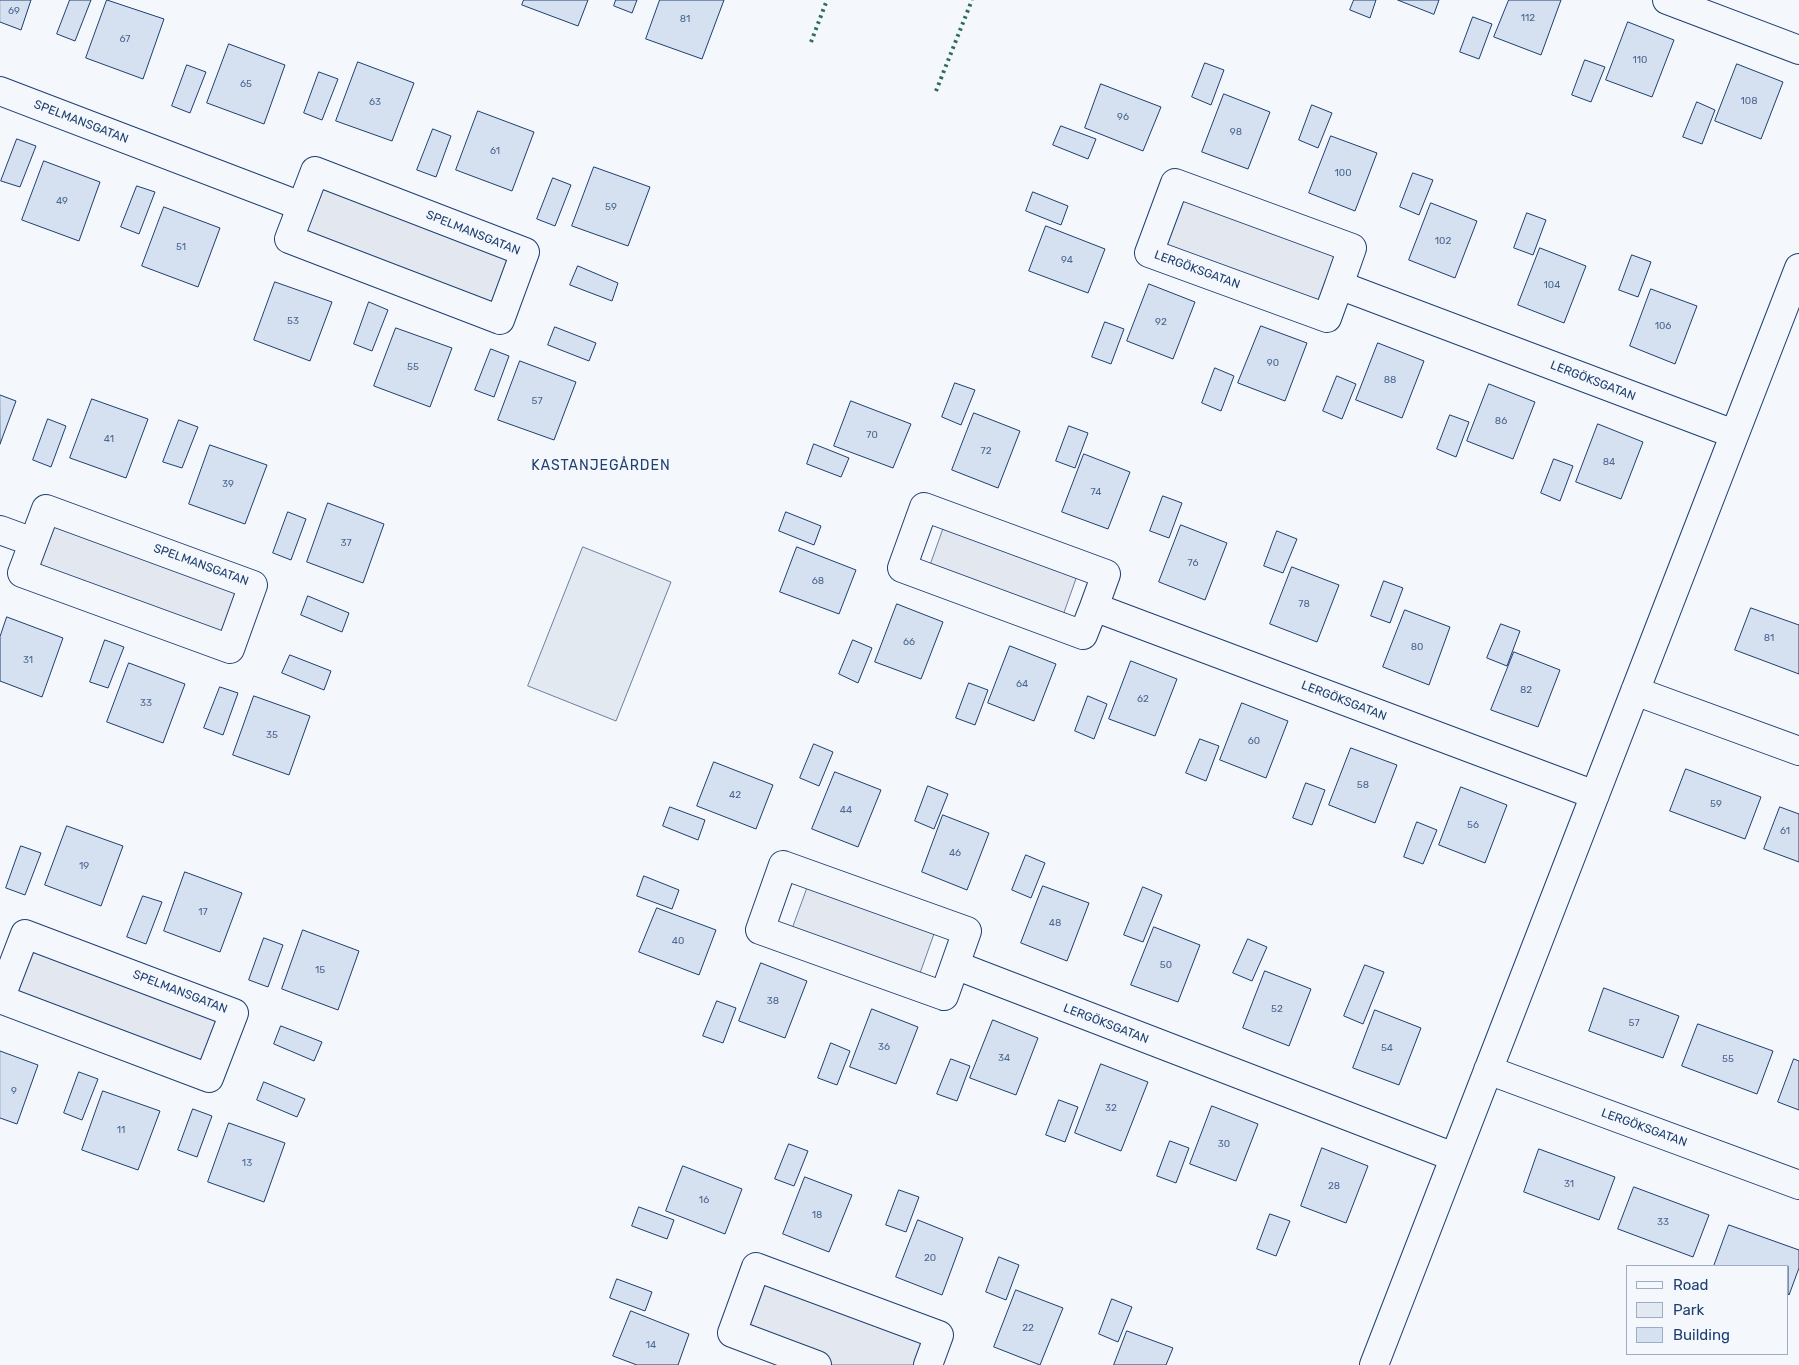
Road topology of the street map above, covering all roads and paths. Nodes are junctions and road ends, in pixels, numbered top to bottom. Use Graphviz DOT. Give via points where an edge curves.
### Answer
graph roads {
  1 [pos="1667,0"];
  2 [pos="1799,50"];
  3 [pos="0,91"];
  4 [pos="301,206"];
  5 [pos="1799,268"];
  6 [pos="1339,285"];
  7 [pos="1791,310"];
  8 [pos="1734,434"];
  9 [pos="0,530"];
  10 [pos="33,542"];
  11 [pos="1094,607"];
  12 [pos="1635,691"];
  13 [pos="1799,751"];
  14 [pos="1595,795"];
  15 [pos="6,966"];
  16 [pos="955,966"];
  17 [pos="1488,1070"];
  18 [pos="1454,1157"];
  19 [pos="1799,1185"];
  20 [pos="817,1365"];
  21 [pos="928,1365"];
  22 [pos="1374,1365"];
  1 -- 2 [label="street"];
  3 -- 4 [label="street, SPELMANSGATAN"];
  4 -- 4 [label="street, SPELMANSGATAN" via="289,239 500,320 525,252 315,171"];
  5 -- 7 [label="street"];
  6 -- 6 [label="street, LERGÖKSGATAN" via="1352,248 1175,183 1149,253 1327,318"];
  6 -- 8 [label="street, LERGÖKSGATAN"];
  7 -- 8 [label="street"];
  8 -- 12 [label="street"];
  9 -- 10 [label="street"];
  10 -- 10 [label="street, SPELMANSGATAN" via="22,573 230,649 253,585 46,509"];
  11 -- 11 [label="street" via="1106,574 924,507 902,568 1083,635"];
  11 -- 14 [label="street, LERGÖKSGATAN"];
  12 -- 13 [label="street"];
  12 -- 14 [label="street"];
  14 -- 17 [label="street"];
  15 -- 15 [label="street, SPELMANSGATAN" via="0,999 209,1078 234,1013 25,934"];
  16 -- 16 [label="street" via="967,931 782,865 760,930 944,996"];
  16 -- 18 [label="street, LERGÖKSGATAN"];
  17 -- 18 [label="street"];
  17 -- 19 [label="street, LERGÖKSGATAN"];
  18 -- 22 [label="street"];
  20 -- 21 [label="street" via="732,1333 756,1267 939,1335"];
}
